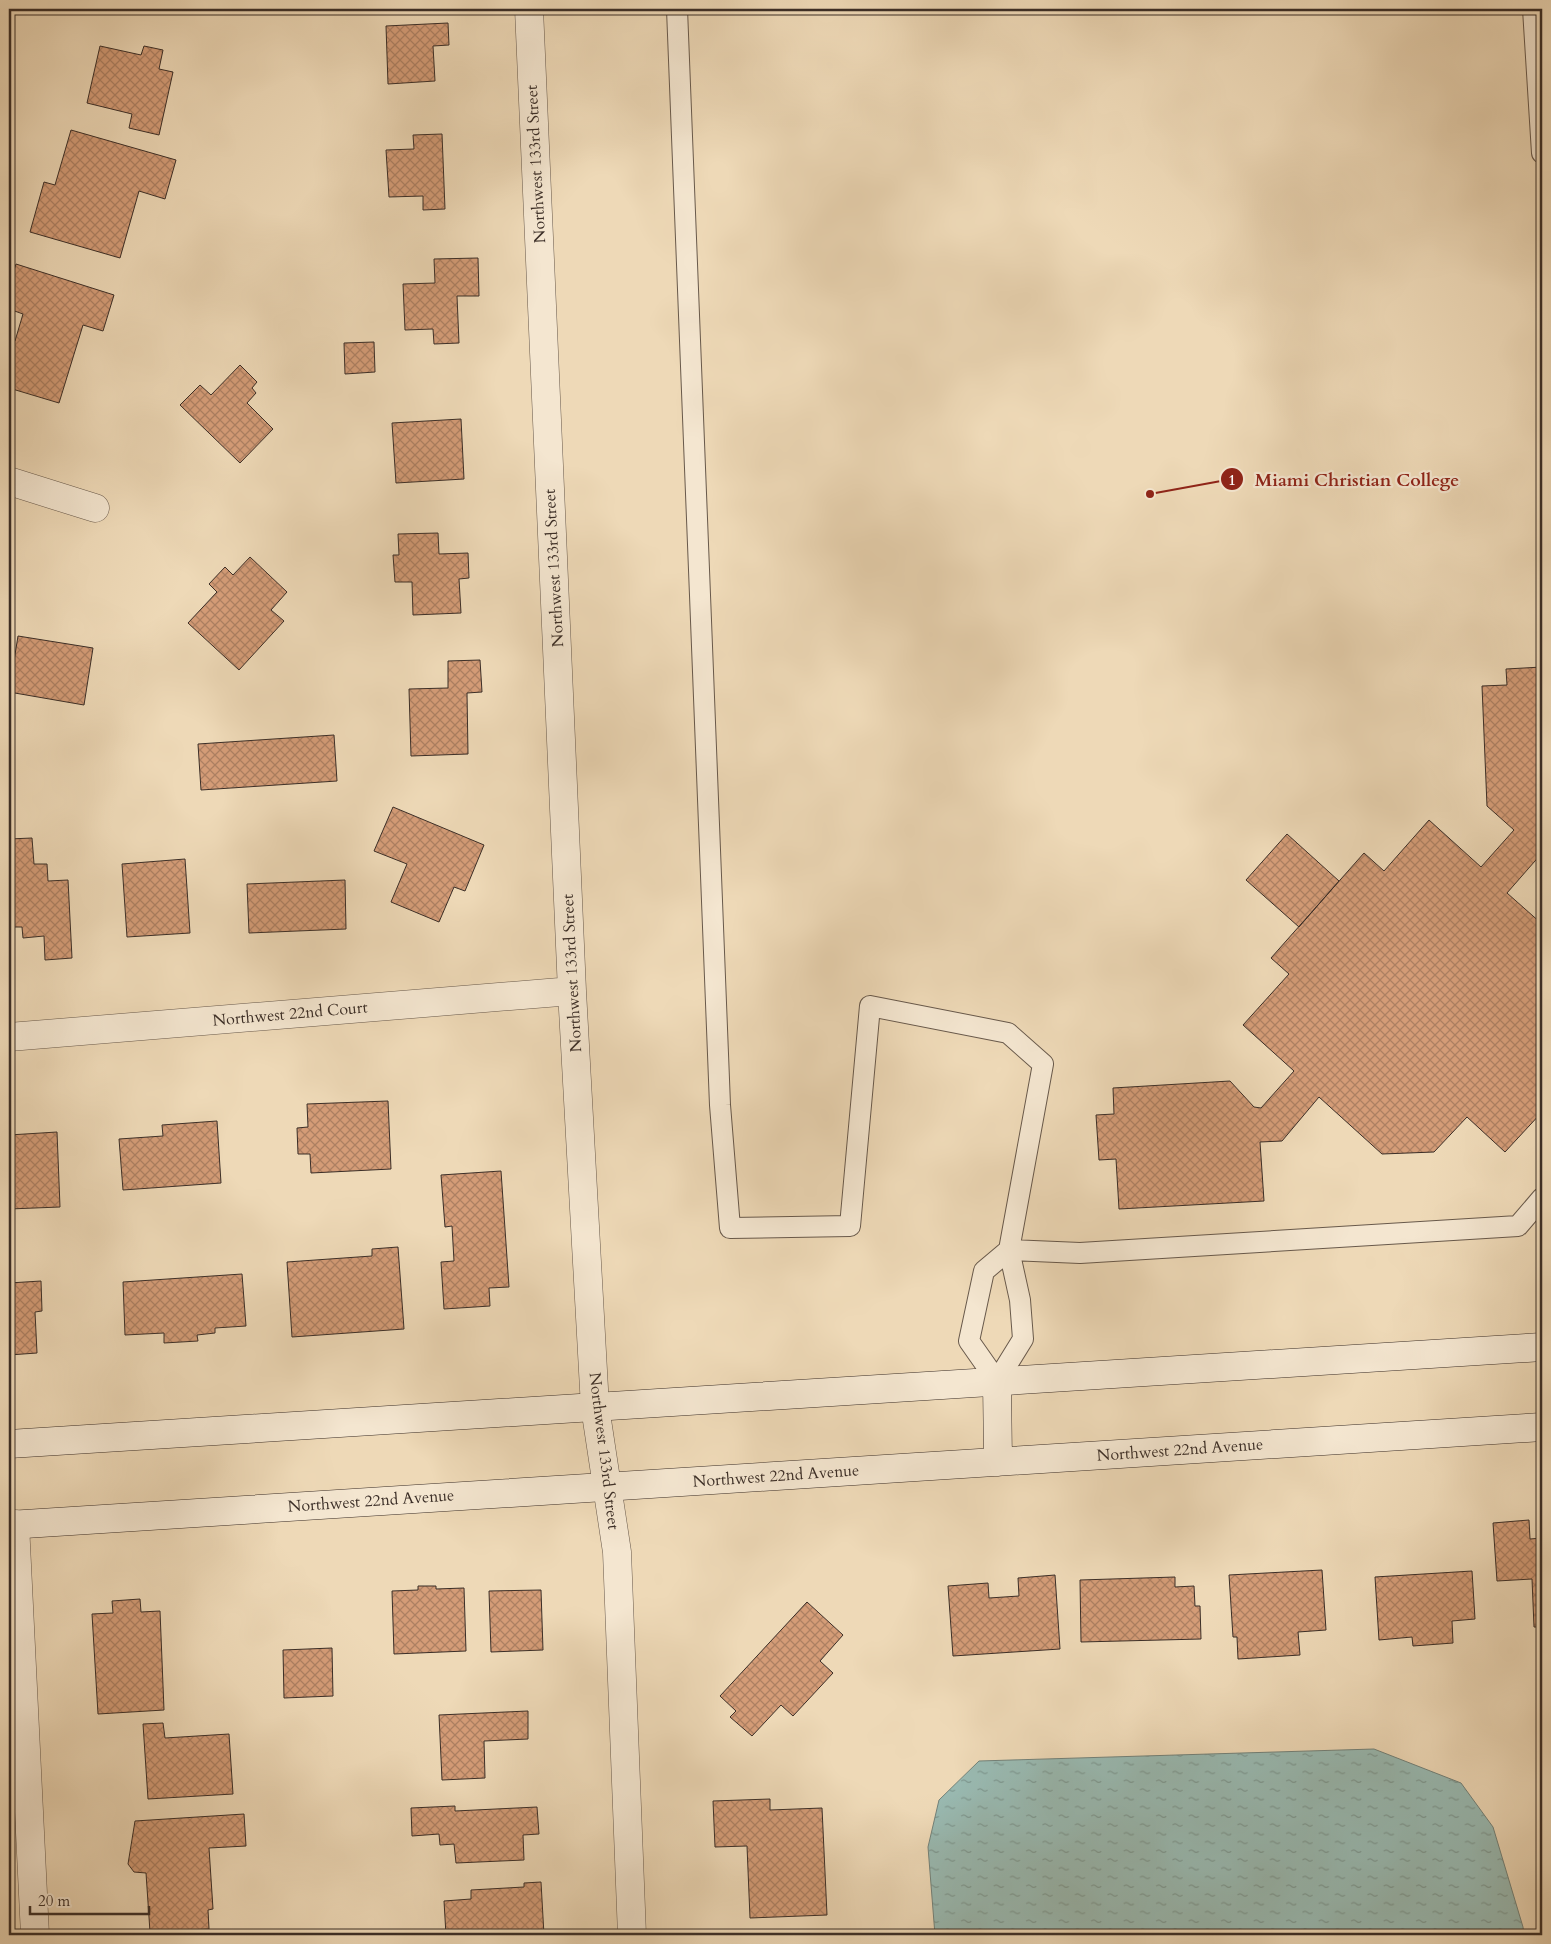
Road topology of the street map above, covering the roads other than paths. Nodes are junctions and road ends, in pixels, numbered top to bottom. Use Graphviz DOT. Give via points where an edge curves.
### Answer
graph roads {
  1 [pos="529,9"];
  2 [pos="677,9"];
  3 [pos="1533,9"];
  4 [pos="1542,152"];
  5 [pos="9,481"];
  6 [pos="95,508"];
  7 [pos="572,991"];
  8 [pos="9,1037"];
  9 [pos="1542,1198"];
  10 [pos="1009,1250"];
  11 [pos="1542,1347"];
  12 [pos="997,1381"];
  13 [pos="595,1407"];
  14 [pos="1542,1427"];
  15 [pos="9,1444"];
  16 [pos="998,1462"];
  17 [pos="608,1487"];
  18 [pos="12,1524"];
  19 [pos="35,1935"];
  20 [pos="632,1935"];
  1 -- 7 [label="main road, Northwest 133rd Street"];
  2 -- 10 [label="lane" via="720,1105 730,1228 850,1226 870,1006 1008,1033 1043,1064"];
  3 -- 4 [label="lane"];
  5 -- 6 [label="main road"];
  7 -- 8 [label="main road, Northwest 22nd Court"];
  7 -- 13 [label="main road, Northwest 133rd Street"];
  9 -- 10 [label="lane" via="1518,1226 1080,1253"];
  10 -- 12 [label="lane" via="1020,1300 1023,1340"];
  10 -- 12 [label="lane" via="984,1271 969,1341"];
  11 -- 12 [label="main road"];
  12 -- 13 [label="main road"];
  12 -- 16 [label="main road"];
  13 -- 15 [label="main road"];
  13 -- 17 [label="main road, Northwest 133rd Street"];
  14 -- 16 [label="main road, Northwest 22nd Avenue"];
  16 -- 17 [label="main road, Northwest 22nd Avenue"];
  17 -- 18 [label="main road, Northwest 22nd Avenue"];
  17 -- 20 [label="main road, Northwest 133rd Street" via="617,1552"];
  18 -- 19 [label="main road"];
}
